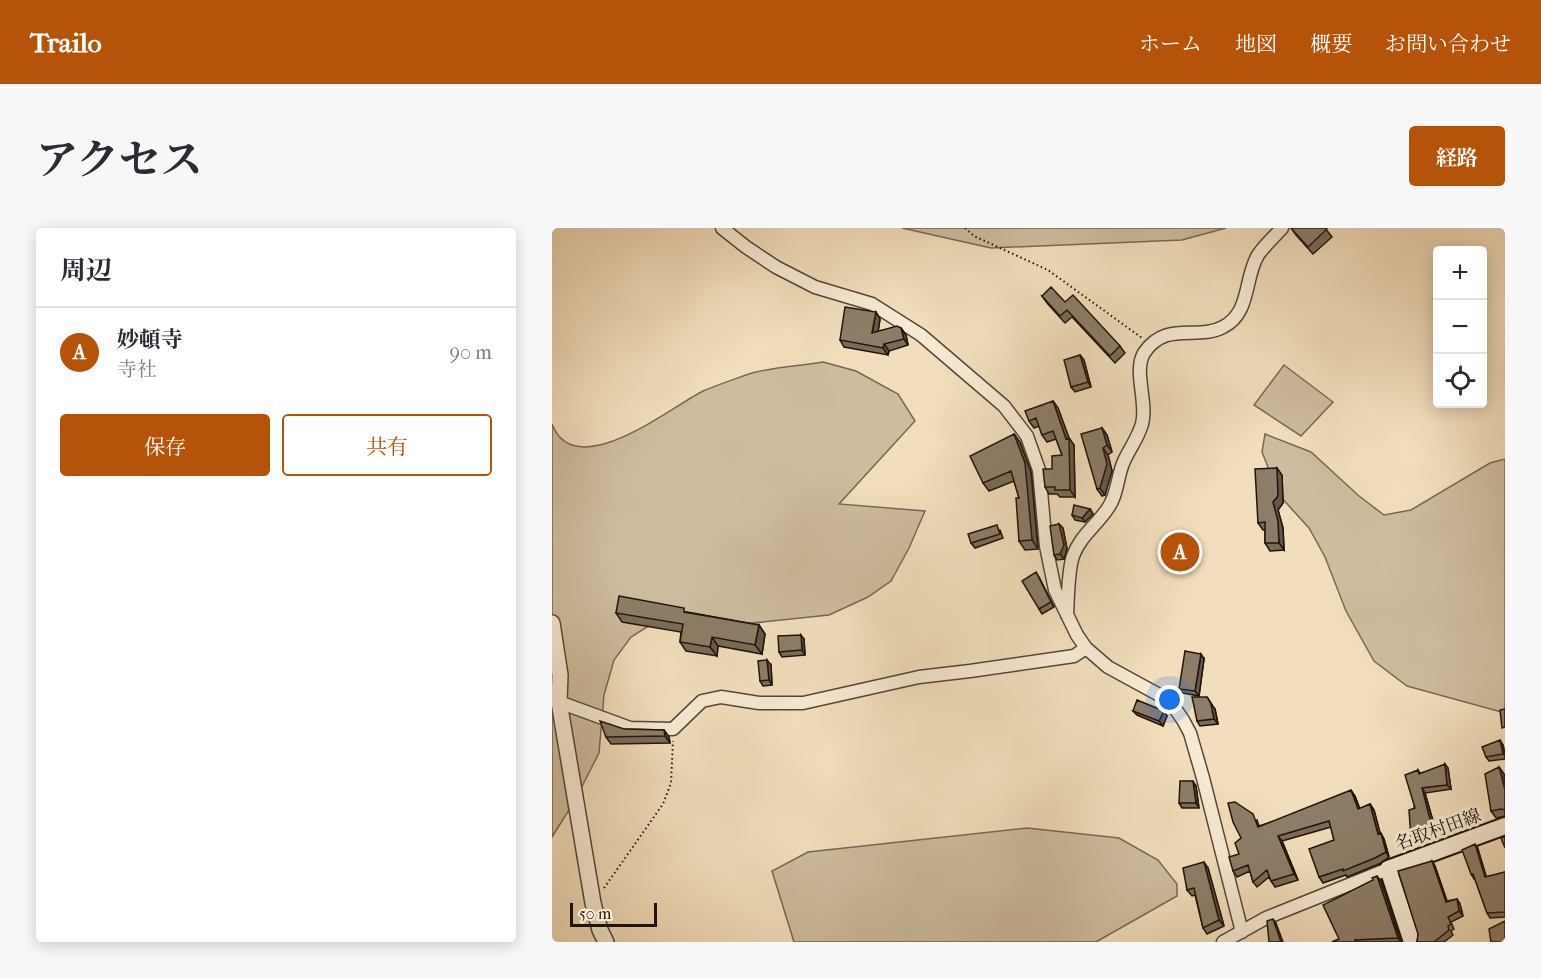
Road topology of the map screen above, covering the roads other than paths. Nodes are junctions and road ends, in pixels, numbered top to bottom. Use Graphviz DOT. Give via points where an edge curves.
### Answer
graph roads {
  1 [pos="722,228"];
  2 [pos="1282,228"];
  3 [pos="1067,616"];
  4 [pos="552,623"];
  5 [pos="1086,648"];
  6 [pos="556,698"];
  7 [pos="1505,826"];
  8 [pos="1388,869"];
  9 [pos="1242,932"];
  10 [pos="606,942"];
  11 [pos="1223,942"];
  12 [pos="1412,942"];
  1 -- 3 [label="street" via="754,252 815,287 872,304 888,313 921,335 1004,406 1027,435 1039,470 1048,557 1055,590"];
  2 -- 3 [label="street" via="1258,256 1242,308 1224,327 1205,333 1164,336 1143,355 1143,422 1123,462 1109,508 1082,538 1073,556"];
  3 -- 5 [label="street"];
  4 -- 6 [label="street" via="560,675"];
  5 -- 6 [label="street" via="1074,656 919,676 802,703 759,703 721,697 702,701 673,729 630,728"];
  5 -- 9 [label="street" via="1108,667 1163,697 1183,720 1203,778"];
  6 -- 10 [label="street" via="593,903"];
  7 -- 8 [label="main road, 名取村田線"];
  8 -- 9 [label="street"];
  8 -- 12 [label="main road, 名取村田線"];
  9 -- 11 [label="street"];
}
